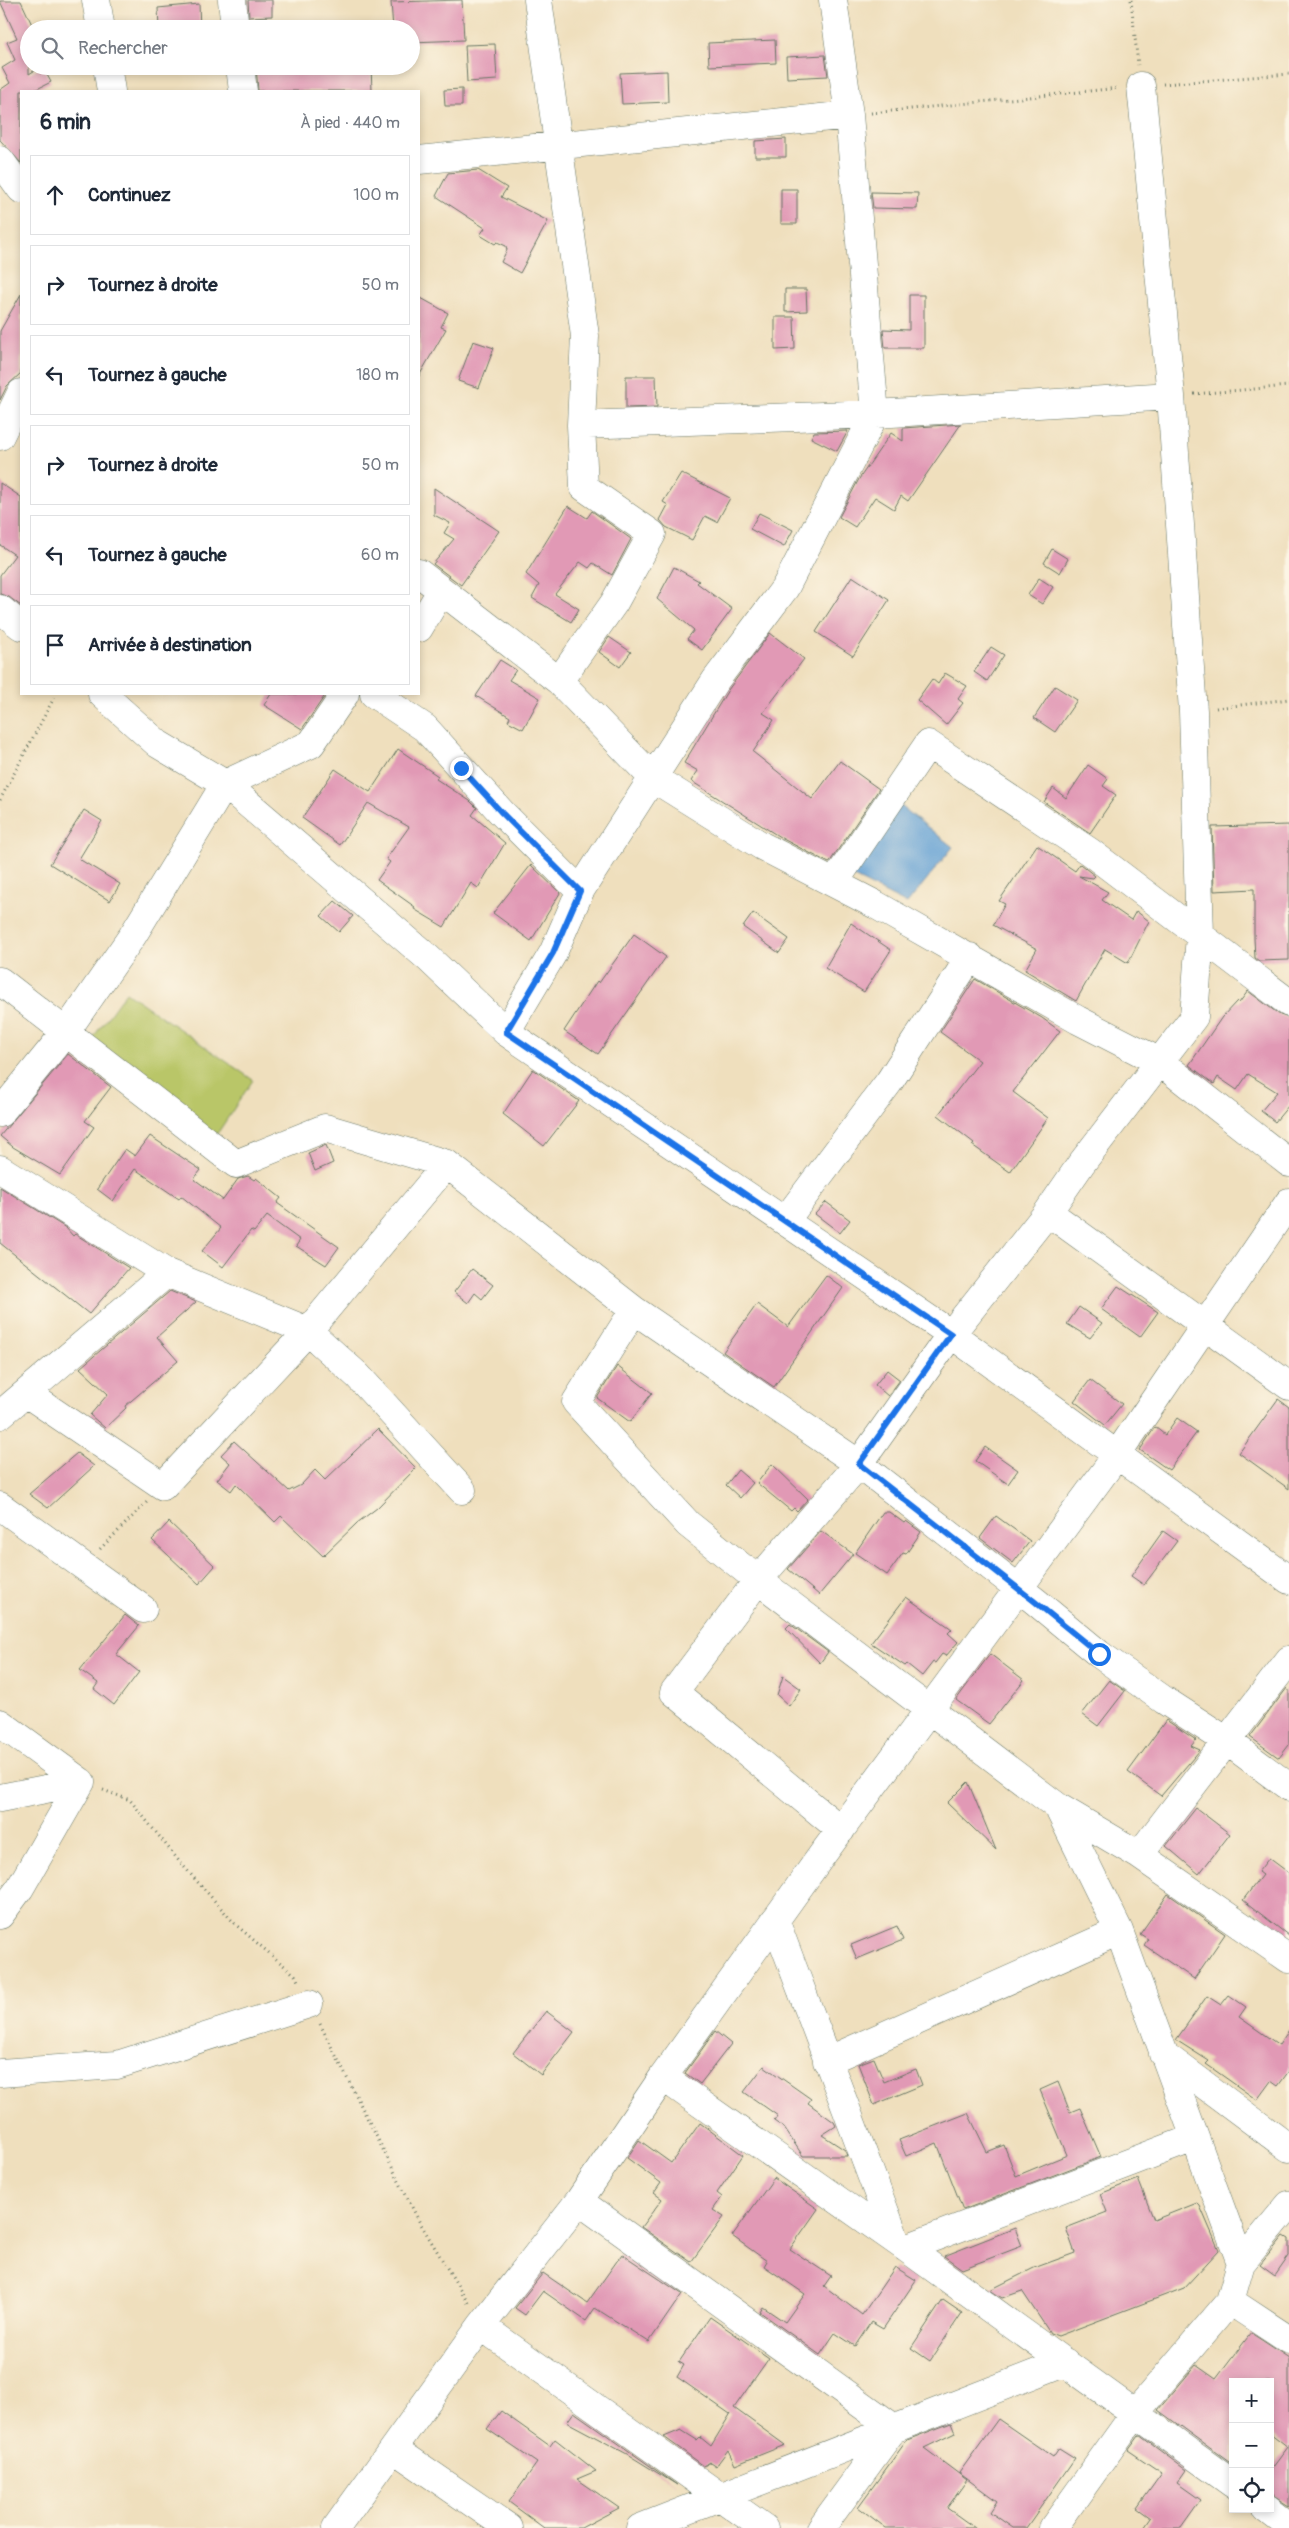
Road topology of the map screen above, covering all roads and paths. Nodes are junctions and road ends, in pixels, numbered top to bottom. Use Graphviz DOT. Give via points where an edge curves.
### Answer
graph roads {
  1 [pos="96,0"];
  2 [pos="232,0"];
  3 [pos="538,0"];
  4 [pos="833,0"];
  5 [pos="1130,0"];
  6 [pos="99,20"];
  7 [pos="234,20"];
  8 [pos="1289,74"];
  9 [pos="108,75"];
  10 [pos="241,75"];
  11 [pos="1141,86"];
  12 [pos="111,90"];
  13 [pos="243,90"];
  14 [pos="849,115"];
  15 [pos="559,144"];
  16 [pos="0,160"];
  17 [pos="420,160"];
  18 [pos="20,188"];
  19 [pos="1289,386"];
  20 [pos="20,395"];
  21 [pos="1171,396"];
  22 [pos="875,414"];
  23 [pos="581,425"];
  24 [pos="2,428"];
  25 [pos="420,574"];
  26 [pos="441,591"];
  27 [pos="0,609"];
  28 [pos="20,625"];
  29 [pos="420,626"];
  30 [pos="559,682"];
  31 [pos="55,695"];
  32 [pos="103,695"];
  33 [pos="344,695"];
  34 [pos="375,695"];
  35 [pos="1289,699"];
  36 [pos="1193,710"];
  37 [pos="653,778"];
  38 [pos="225,784"];
  39 [pos="0,800"];
  40 [pos="834,883"];
  41 [pos="580,891"];
  42 [pos="1200,935"];
  43 [pos="970,957"];
  44 [pos="0,981"];
  45 [pos="1289,1003"];
  46 [pos="65,1032"];
  47 [pos="506,1032"];
  48 [pos="1160,1062"];
  49 [pos="0,1113"];
  50 [pos="1289,1163"];
  51 [pos="447,1164"];
  52 [pos="0,1169"];
  53 [pos="1289,1202"];
  54 [pos="1048,1212"];
  55 [pos="785,1221"];
  56 [pos="167,1273"];
  57 [pos="634,1310"];
  58 [pos="1205,1326"];
  59 [pos="308,1331"];
  60 [pos="951,1334"];
  61 [pos="1289,1386"];
  62 [pos="26,1393"];
  63 [pos="0,1416"];
  64 [pos="1117,1455"];
  65 [pos="859,1464"];
  66 [pos="163,1486"];
  67 [pos="462,1490"];
  68 [pos="0,1506"];
  69 [pos="83,1566"];
  70 [pos="758,1580"];
  71 [pos="1289,1580"];
  72 [pos="1018,1590"];
  73 [pos="143,1609"];
  74 [pos="1289,1660"];
  75 [pos="927,1710"];
  76 [pos="0,1724"];
  77 [pos="1227,1741"];
  78 [pos="82,1782"];
  79 [pos="1289,1787"];
  80 [pos="0,1798"];
  81 [pos="1058,1806"];
  82 [pos="841,1830"];
  83 [pos="1139,1855"];
  84 [pos="0,1915"];
  85 [pos="775,1920"];
  86 [pos="1119,1931"];
  87 [pos="1289,1959"];
  88 [pos="309,2004"];
  89 [pos="1163,2054"];
  90 [pos="827,2061"];
  91 [pos="0,2073"];
  92 [pos="664,2077"];
  93 [pos="1194,2138"];
  94 [pos="1289,2148"];
  95 [pos="579,2201"];
  96 [pos="1289,2205"];
  97 [pos="901,2244"];
  98 [pos="1241,2263"];
  99 [pos="1230,2301"];
  100 [pos="482,2326"];
  101 [pos="1289,2340"];
  102 [pos="1065,2362"];
  103 [pos="1136,2412"];
  104 [pos="894,2428"];
  105 [pos="394,2449"];
  106 [pos="1229,2481"];
  107 [pos="719,2496"];
  108 [pos="1272,2513"];
  109 [pos="1289,2526"];
  110 [pos="336,2528"];
  111 [pos="510,2528"];
  112 [pos="640,2528"];
  113 [pos="764,2528"];
  114 [pos="821,2528"];
  115 [pos="1053,2528"];
  1 -- 6 [label="street"];
  2 -- 7 [label="street"];
  3 -- 15 [label="street"];
  4 -- 14 [label="street"];
  5 -- 11 [label="path"];
  8 -- 11 [label="path"];
  9 -- 12 [label="street"];
  10 -- 13 [label="street"];
  11 -- 14 [label="path"];
  11 -- 21 [label="street"];
  14 -- 15 [label="street"];
  14 -- 22 [label="street"];
  15 -- 17 [label="street"];
  15 -- 23 [label="street" via="585,336"];
  16 -- 18 [label="street"];
  19 -- 21 [label="path"];
  20 -- 24 [label="street"];
  21 -- 22 [label="street"];
  21 -- 36 [label="street"];
  22 -- 23 [label="street"];
  22 -- 37 [label="street" via="784,588 714,681"];
  23 -- 30 [label="street" via="584,487 652,534 614,603"];
  25 -- 26 [label="street"];
  26 -- 29 [label="street"];
  26 -- 30 [label="street"];
  27 -- 28 [label="street"];
  30 -- 37 [label="street"];
  31 -- 39 [label="path"];
  32 -- 38 [label="street" via="158,744"];
  33 -- 38 [label="street" via="311,744"];
  34 -- 41 [label="street" via="424,728"];
  35 -- 36 [label="path"];
  36 -- 42 [label="street"];
  37 -- 40 [label="street" via="762,846"];
  37 -- 41 [label="street"];
  38 -- 46 [label="street" via="132,935"];
  38 -- 47 [label="street" via="428,958"];
  40 -- 42 [label="street" via="928,744 1090,852"];
  40 -- 43 [label="street"];
  41 -- 47 [label="street" via="553,953"];
  42 -- 45 [label="street"];
  42 -- 48 [label="street" via="1194,1016"];
  43 -- 48 [label="street" via="1078,1020"];
  43 -- 55 [label="street" via="889,1082"];
  44 -- 46 [label="street"];
  46 -- 49 [label="street"];
  46 -- 51 [label="street" via="236,1164 325,1128"];
  47 -- 55 [label="street"];
  48 -- 50 [label="street"];
  48 -- 54 [label="street"];
  51 -- 57 [label="street"];
  51 -- 59 [label="street"];
  52 -- 56 [label="street"];
  53 -- 58 [label="street"];
  54 -- 58 [label="street"];
  54 -- 60 [label="street"];
  55 -- 60 [label="street"];
  56 -- 59 [label="street"];
  56 -- 62 [label="street"];
  57 -- 65 [label="street"];
  57 -- 70 [label="street" via="576,1402 688,1524"];
  58 -- 61 [label="street"];
  58 -- 64 [label="street"];
  59 -- 66 [label="street"];
  59 -- 67 [label="street" via="358,1376"];
  60 -- 64 [label="street"];
  60 -- 65 [label="street"];
  62 -- 63 [label="street"];
  62 -- 66 [label="street"];
  64 -- 71 [label="street"];
  64 -- 72 [label="street"];
  65 -- 70 [label="street"];
  65 -- 72 [label="street"];
  66 -- 69 [label="path"];
  68 -- 69 [label="street"];
  69 -- 73 [label="street"];
  70 -- 75 [label="street"];
  70 -- 82 [label="street" via="674,1692"];
  72 -- 75 [label="street"];
  72 -- 77 [label="street" via="1099,1654"];
  74 -- 77 [label="street"];
  75 -- 81 [label="street"];
  75 -- 82 [label="street"];
  76 -- 78 [label="street"];
  77 -- 79 [label="street"];
  77 -- 83 [label="street"];
  78 -- 80 [label="street"];
  78 -- 84 [label="street" via="20,1888"];
  78 -- 88 [label="path" via="130,1800 236,1925 295,1975"];
  81 -- 83 [label="street"];
  81 -- 86 [label="street"];
  82 -- 85 [label="street"];
  83 -- 87 [label="street"];
  85 -- 90 [label="street"];
  85 -- 92 [label="street"];
  86 -- 89 [label="street"];
  86 -- 90 [label="street"];
  88 -- 91 [label="street" via="117,2066"];
  88 -- 100 [label="path" via="419,2222"];
  89 -- 93 [label="street"];
  89 -- 94 [label="street"];
  90 -- 97 [label="street"];
  92 -- 95 [label="street"];
  92 -- 97 [label="street"];
  93 -- 97 [label="street"];
  93 -- 98 [label="street"];
  95 -- 100 [label="street"];
  95 -- 104 [label="street"];
  96 -- 98 [label="street"];
  97 -- 102 [label="street"];
  98 -- 99 [label="street"];
  99 -- 101 [label="street"];
  99 -- 103 [label="street"];
  100 -- 105 [label="street"];
  100 -- 107 [label="street"];
  102 -- 103 [label="street"];
  102 -- 104 [label="street"];
  103 -- 106 [label="street"];
  103 -- 115 [label="street"];
  104 -- 107 [label="street"];
  104 -- 114 [label="street"];
  105 -- 110 [label="street"];
  105 -- 111 [label="street"];
  107 -- 112 [label="street"];
  107 -- 113 [label="street"];
  108 -- 109 [label="street"];
}
